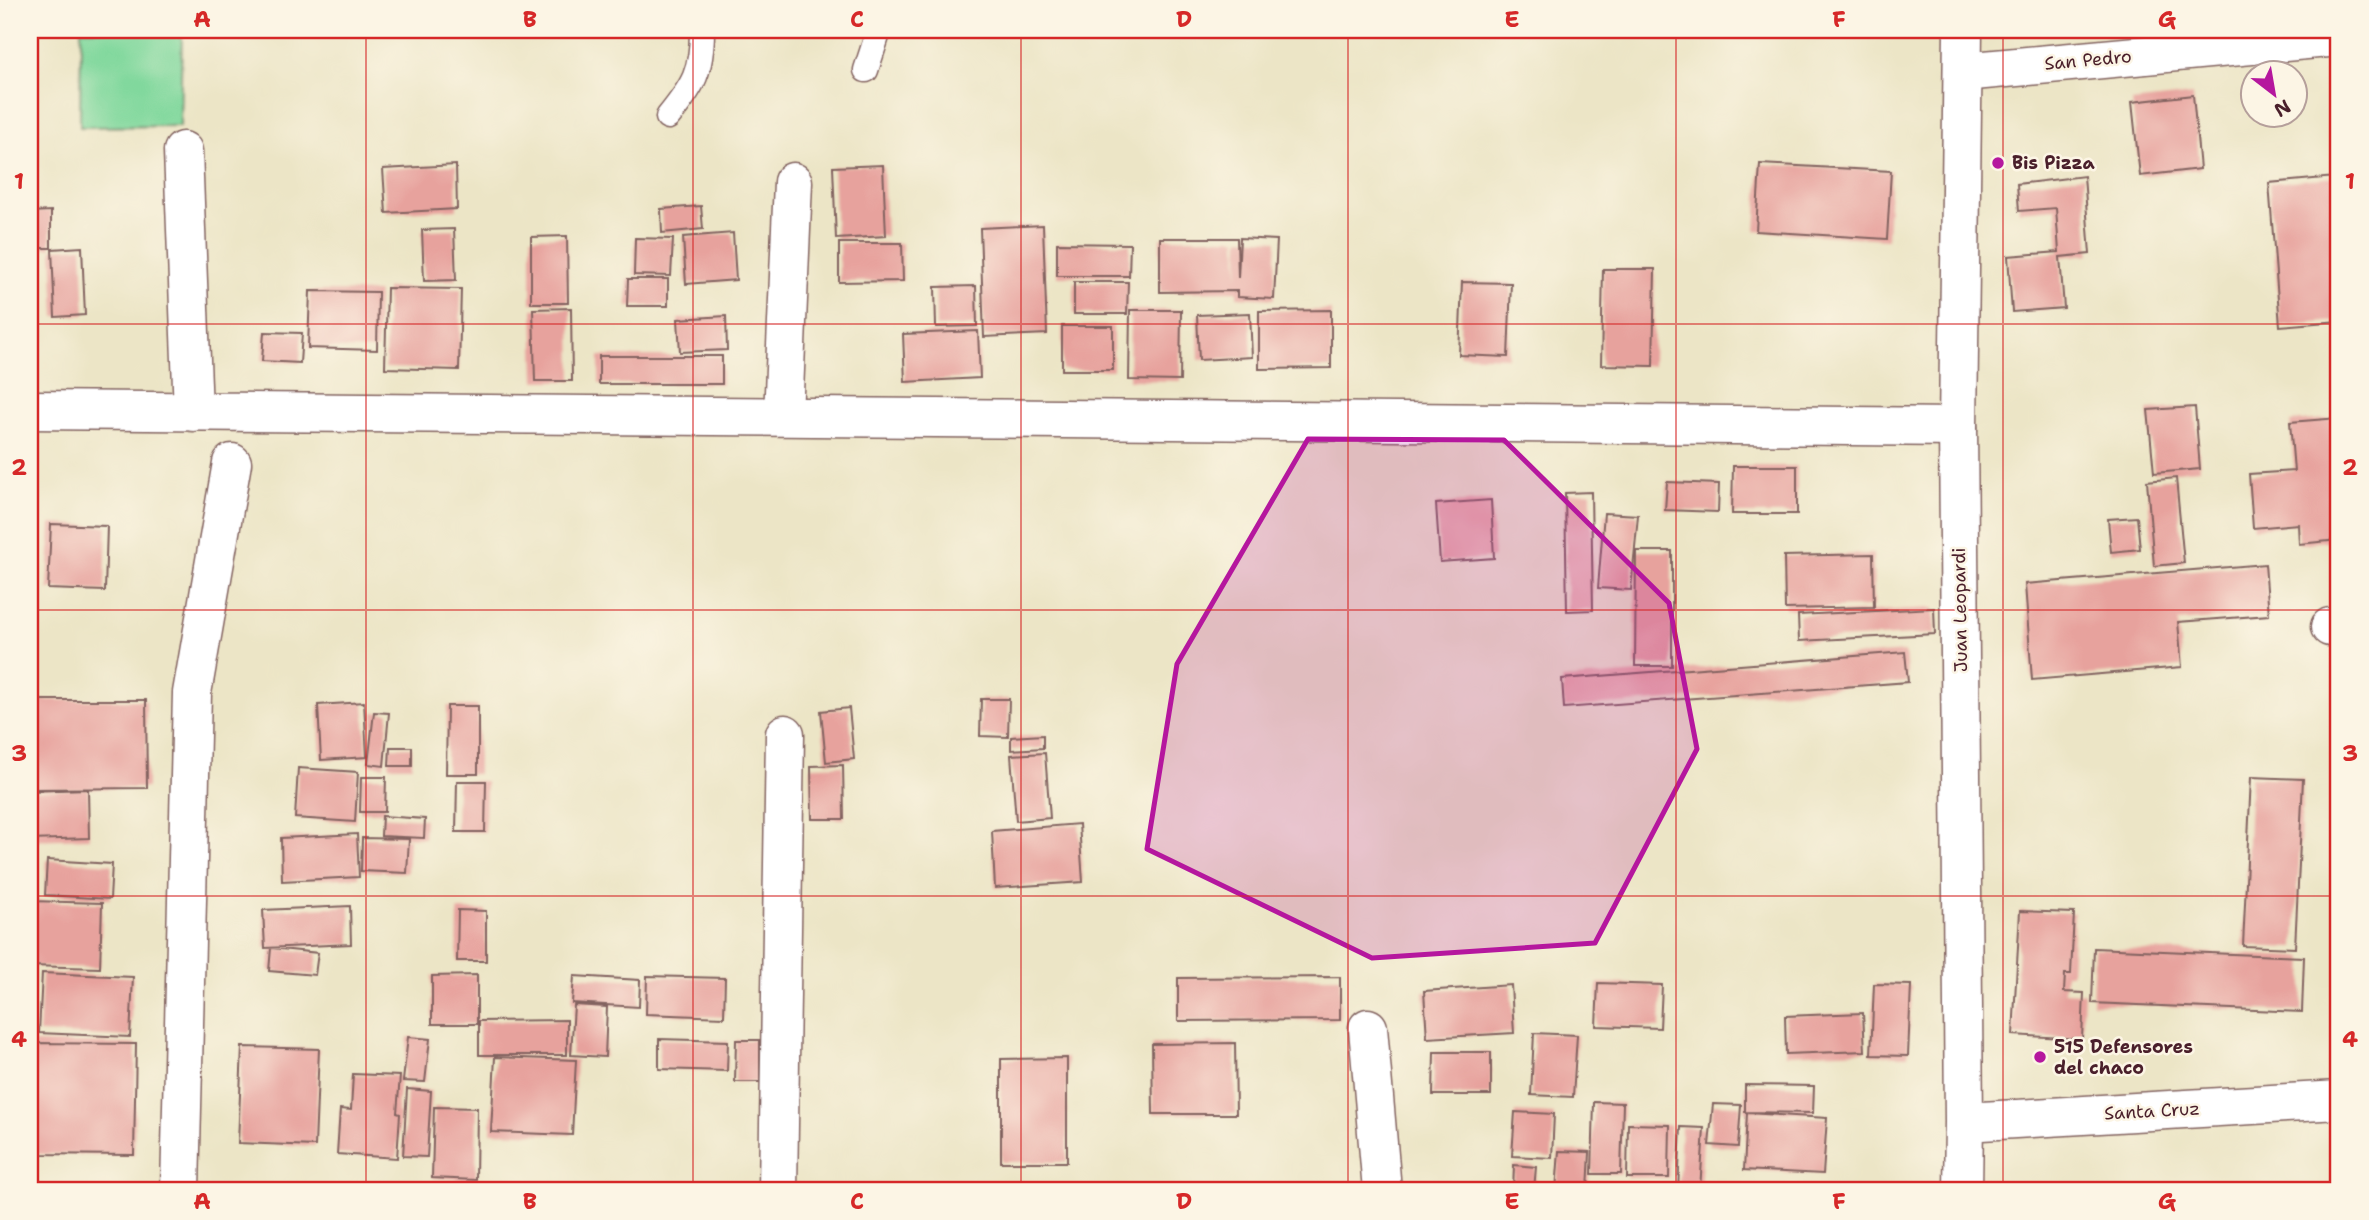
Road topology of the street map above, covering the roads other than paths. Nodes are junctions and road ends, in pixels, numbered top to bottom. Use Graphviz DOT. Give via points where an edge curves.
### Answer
graph roads {
  1 [pos="702,30"];
  2 [pos="879,30"];
  3 [pos="1963,30"];
  4 [pos="2339,37"];
  5 [pos="866,70"];
  6 [pos="1963,72"];
  7 [pos="668,117"];
  8 [pos="183,151"];
  9 [pos="793,182"];
  10 [pos="30,410"];
  11 [pos="193,412"];
  12 [pos="783,416"];
  13 [pos="1958,427"];
  14 [pos="232,463"];
  15 [pos="785,734"];
  16 [pos="1368,1028"];
  17 [pos="2339,1100"];
  18 [pos="1964,1122"];
  19 [pos="180,1190"];
  20 [pos="778,1190"];
  21 [pos="1382,1190"];
  22 [pos="1963,1190"];
  1 -- 7 [label="lane" via="702,55 691,89"];
  2 -- 5 [label="lane"];
  3 -- 6 [label="street, Juan Leopardi"];
  4 -- 6 [label="street, San Pedro"];
  6 -- 13 [label="street, Juan Leopardi"];
  8 -- 11 [label="street"];
  9 -- 12 [label="street"];
  10 -- 11 [label="street"];
  11 -- 12 [label="street"];
  12 -- 13 [label="street"];
  13 -- 18 [label="street, Juan Leopardi"];
  14 -- 19 [label="street" via="192,693"];
  15 -- 20 [label="street"];
  16 -- 21 [label="street"];
  17 -- 18 [label="street, Santa Cruz"];
  18 -- 22 [label="street, Juan Leopardi"];
}
